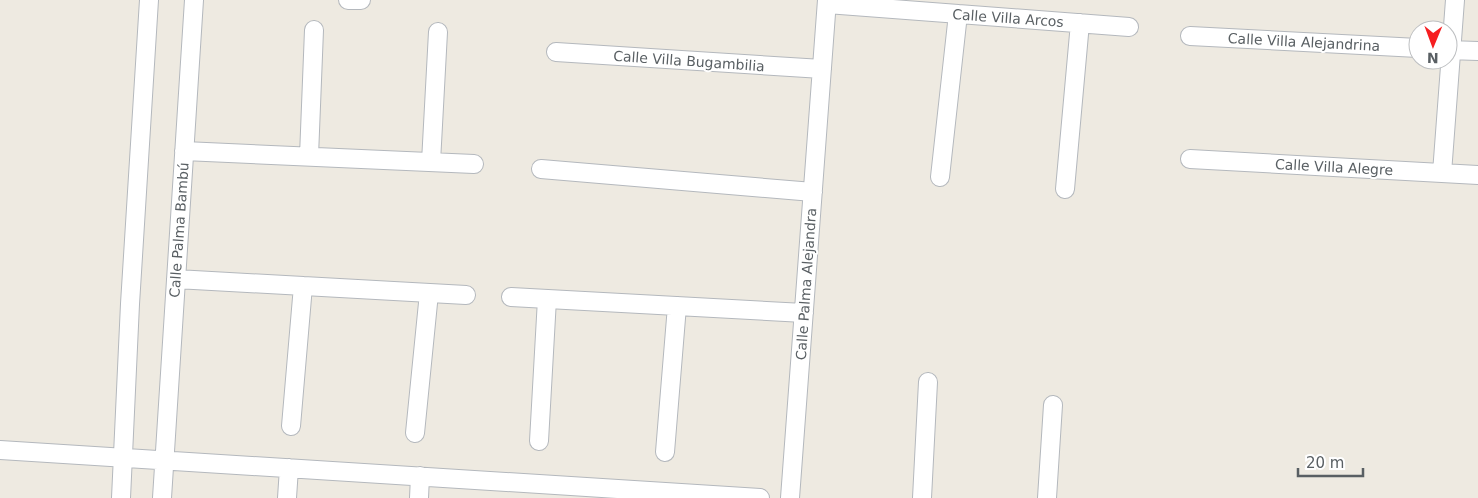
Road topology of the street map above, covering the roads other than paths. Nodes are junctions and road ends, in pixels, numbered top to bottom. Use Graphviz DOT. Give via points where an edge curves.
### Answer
graph roads {
  1 [pos="149,0"];
  2 [pos="194,0"];
  3 [pos="348,0"];
  4 [pos="361,0"];
  5 [pos="1455,0"];
  6 [pos="827,2"];
  7 [pos="958,14"];
  8 [pos="1453,20"];
  9 [pos="1080,23"];
  10 [pos="1129,27"];
  11 [pos="314,30"];
  12 [pos="438,32"];
  13 [pos="1190,36"];
  14 [pos="1408,47"];
  15 [pos="1458,50"];
  16 [pos="1478,51"];
  17 [pos="556,52"];
  18 [pos="822,69"];
  19 [pos="1449,70"];
  20 [pos="184,151"];
  21 [pos="309,156"];
  22 [pos="1190,159"];
  23 [pos="431,162"];
  24 [pos="474,164"];
  25 [pos="541,169"];
  26 [pos="1442,173"];
  27 [pos="1478,175"];
  28 [pos="940,177"];
  29 [pos="1065,189"];
  30 [pos="813,192"];
  31 [pos="176,279"];
  32 [pos="303,286"];
  33 [pos="429,293"];
  34 [pos="466,295"];
  35 [pos="511,297"];
  36 [pos="547,299"];
  37 [pos="677,306"];
  38 [pos="804,313"];
  39 [pos="928,382"];
  40 [pos="1053,405"];
  41 [pos="290,426"];
  42 [pos="415,433"];
  43 [pos="538,441"];
  44 [pos="0,450"];
  45 [pos="665,452"];
  46 [pos="124,458"];
  47 [pos="165,460"];
  48 [pos="289,468"];
  49 [pos="420,476"];
  50 [pos="540,491"];
  51 [pos="665,495"];
  52 [pos="121,498"];
  53 [pos="162,498"];
  54 [pos="287,498"];
  55 [pos="419,498"];
  56 [pos="760,498"];
  57 [pos="790,498"];
  58 [pos="922,498"];
  59 [pos="1047,498"];
  1 -- 46 [label="street"];
  2 -- 20 [label="street, Calle Palma Bambú"];
  3 -- 4 [label="street"];
  5 -- 8 [label="street"];
  6 -- 7 [label="street, Calle Villa Arcos"];
  6 -- 18 [label="street, Calle Palma Alejandra"];
  7 -- 9 [label="street, Calle Villa Arcos"];
  7 -- 28 [label="street"];
  9 -- 10 [label="street, Calle Villa Arcos"];
  9 -- 29 [label="street"];
  11 -- 21 [label="street"];
  12 -- 23 [label="street"];
  13 -- 14 [label="street, Calle Villa Alejandrina"];
  15 -- 16 [label="street"];
  17 -- 18 [label="street, Calle Villa Bugambilia"];
  18 -- 30 [label="street, Calle Palma Alejandra"];
  19 -- 26 [label="street"];
  20 -- 21 [label="street"];
  20 -- 31 [label="street, Calle Palma Bambú"];
  21 -- 23 [label="street"];
  22 -- 26 [label="street, Calle Villa Alegre"];
  23 -- 24 [label="street"];
  25 -- 30 [label="street"];
  26 -- 27 [label="street, Calle Villa Alegre"];
  30 -- 38 [label="street, Calle Palma Alejandra"];
  31 -- 32 [label="street"];
  31 -- 47 [label="street, Calle Palma Bambú"];
  32 -- 33 [label="street"];
  32 -- 41 [label="street"];
  33 -- 34 [label="street"];
  33 -- 42 [label="street"];
  35 -- 36 [label="street"];
  36 -- 37 [label="street"];
  36 -- 43 [label="street"];
  37 -- 38 [label="street"];
  37 -- 45 [label="street"];
  38 -- 57 [label="street, Calle Palma Alejandra"];
  39 -- 58 [label="street"];
  40 -- 59 [label="street"];
  44 -- 46 [label="street"];
  46 -- 47 [label="street"];
  46 -- 52 [label="street"];
  47 -- 48 [label="street"];
  47 -- 53 [label="street, Calle Palma Bambú"];
  48 -- 49 [label="street"];
  48 -- 54 [label="street"];
  49 -- 50 [label="street"];
  49 -- 55 [label="street"];
  50 -- 51 [label="street"];
  51 -- 56 [label="street"];
}
